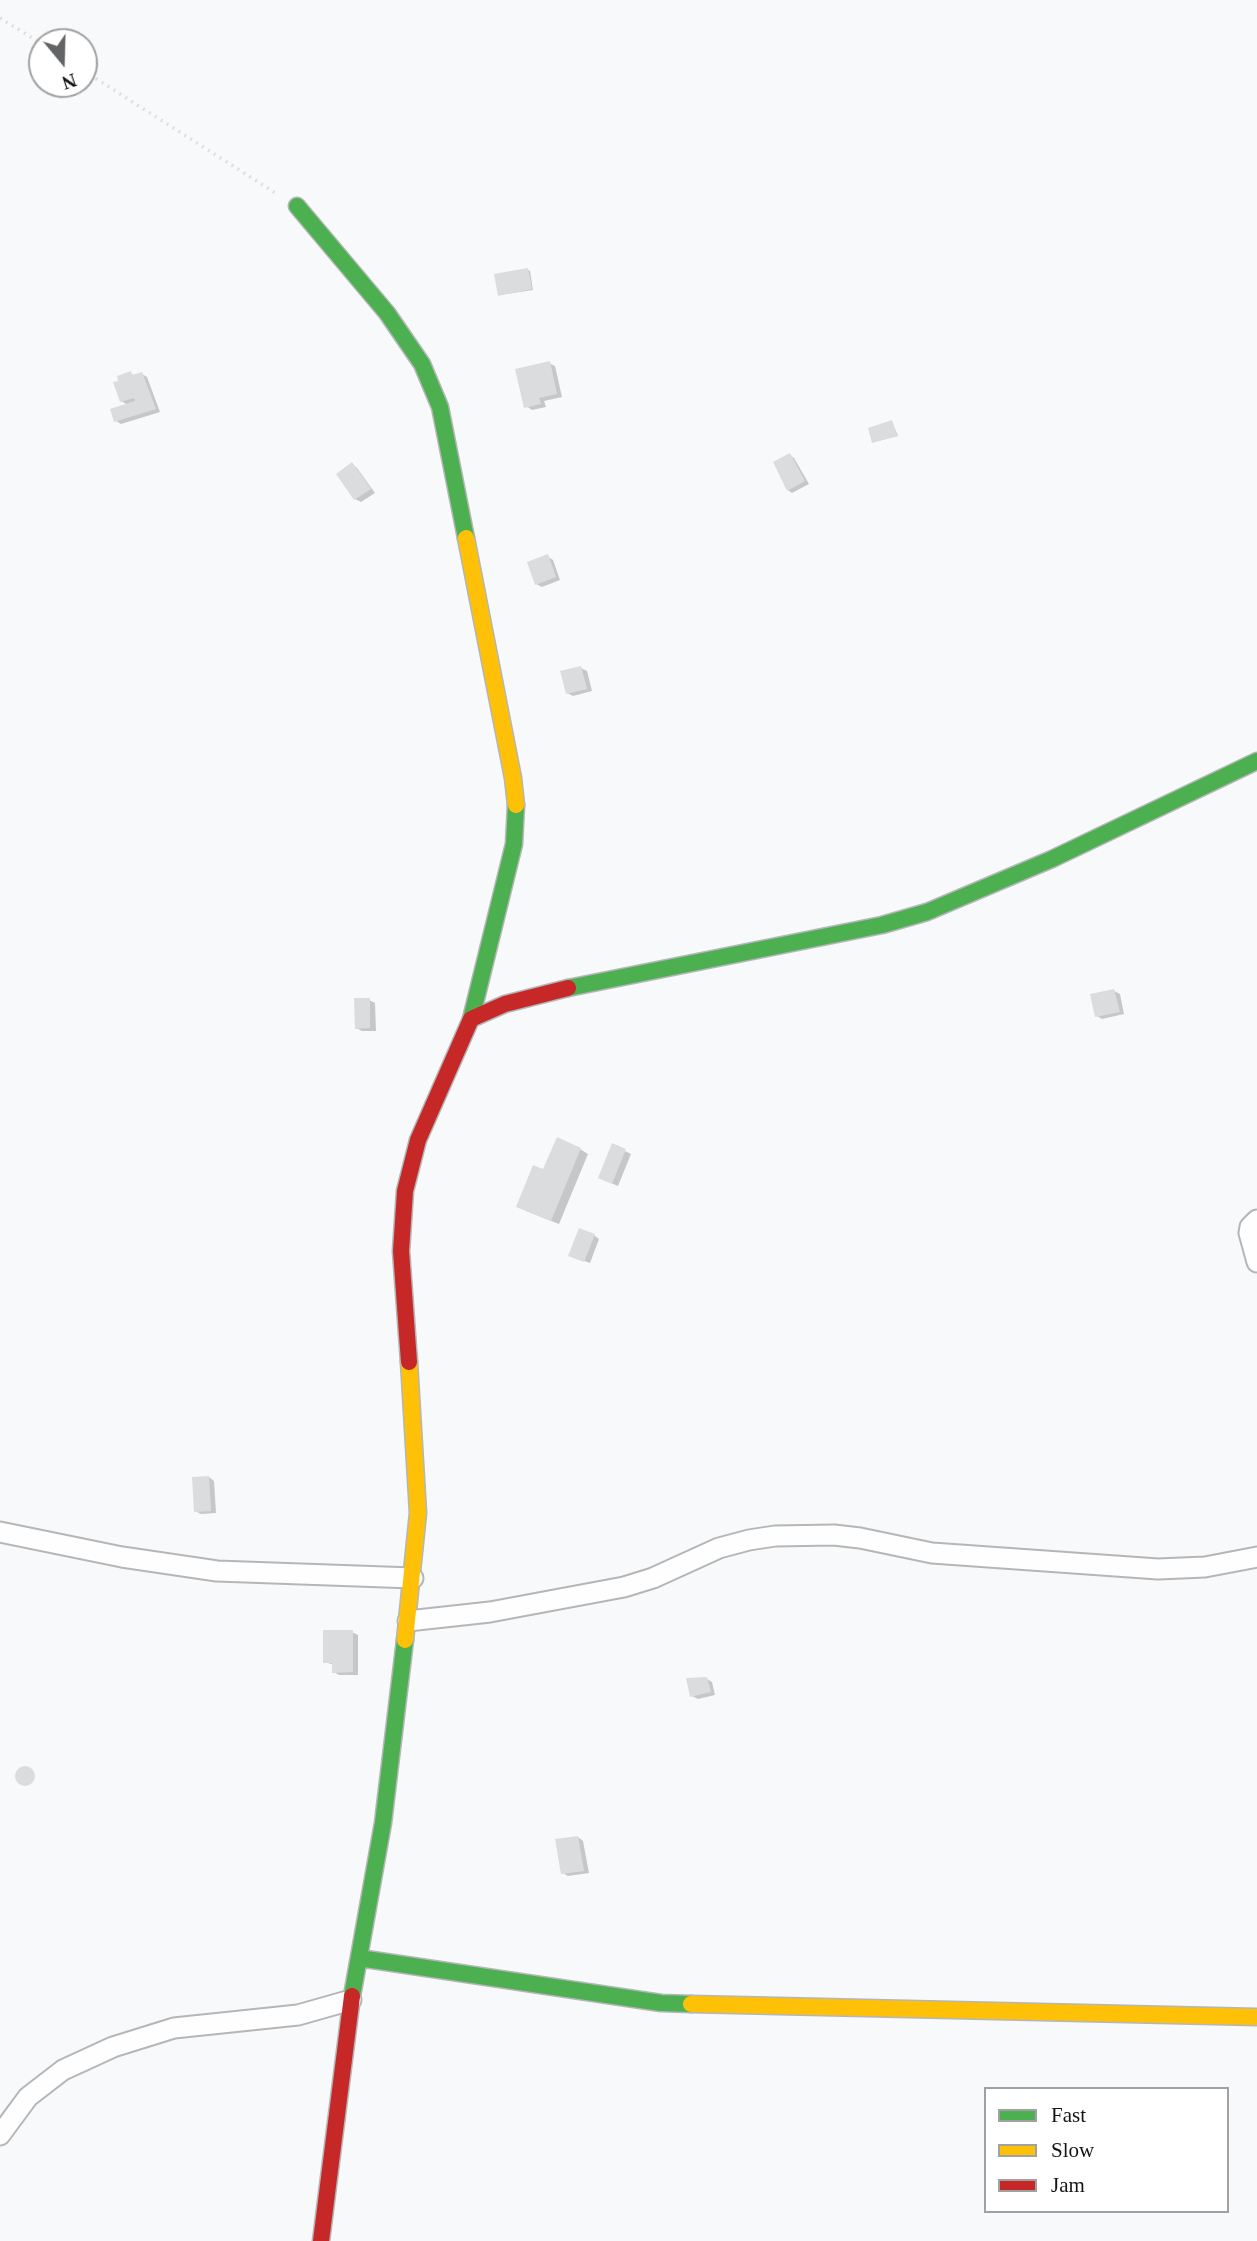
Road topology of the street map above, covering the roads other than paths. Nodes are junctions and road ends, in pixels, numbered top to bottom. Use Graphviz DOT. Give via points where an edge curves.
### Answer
graph roads {
  1 [pos="297,206"];
  2 [pos="1257,761"];
  3 [pos="471,1020"];
  4 [pos="1257,1220"];
  5 [pos="1257,1262"];
  6 [pos="0,1532"];
  7 [pos="1257,1558"];
  8 [pos="413,1578"];
  9 [pos="408,1621"];
  10 [pos="359,1958"];
  11 [pos="351,2000"];
  12 [pos="1257,2017"];
  13 [pos="0,2135"];
  14 [pos="321,2241"];
  1 -- 3 [label="street" via="387,313 422,364 440,407 516,809 506,882"];
  2 -- 3 [label="street" via="1052,859 927,912 536,995"];
  3 -- 8 [label="street" via="418,1140 405,1191 401,1251 418,1513"];
  4 -- 5 [label="street" via="1249,1233"];
  6 -- 8 [label="street" via="217,1571"];
  7 -- 9 [label="street" via="1158,1569 932,1553 834,1535 775,1536 719,1548 624,1587 490,1612"];
  8 -- 9 [label="street"];
  9 -- 10 [label="street" via="383,1823"];
  10 -- 11 [label="street"];
  10 -- 12 [label="street" via="661,2003"];
  11 -- 13 [label="street" via="298,2015 174,2028 113,2047 63,2070 28,2097"];
  11 -- 14 [label="street"];
}
